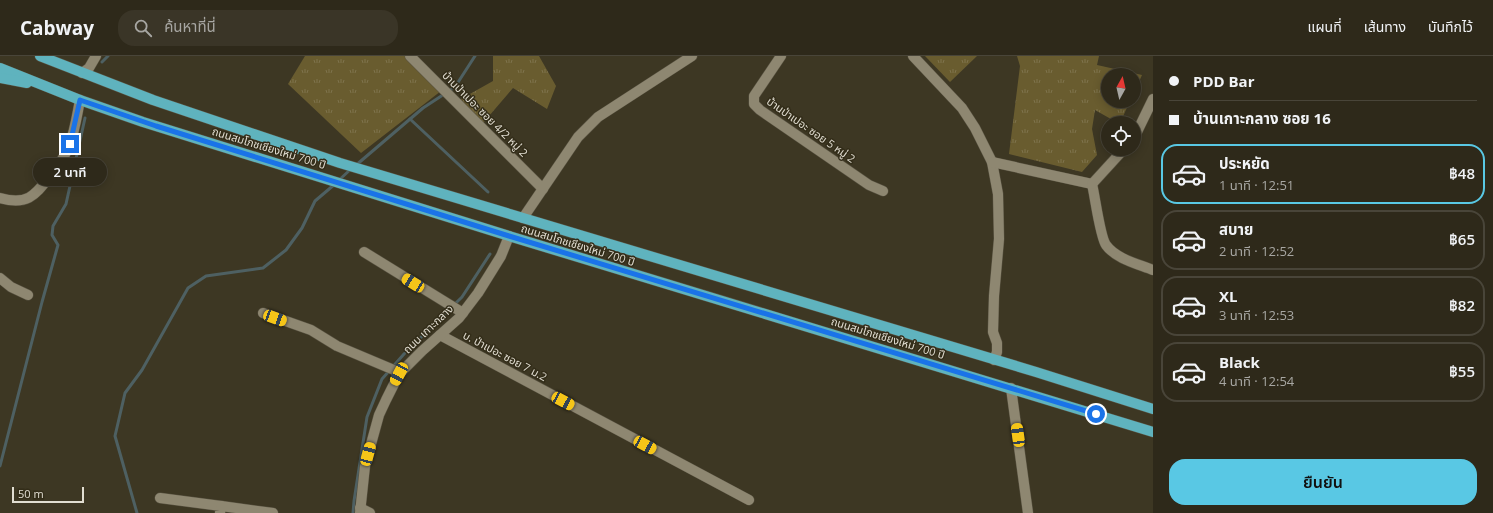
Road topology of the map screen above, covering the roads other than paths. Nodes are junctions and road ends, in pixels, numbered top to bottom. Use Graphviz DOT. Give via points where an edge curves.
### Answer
graph roads {
  1 [pos="40,56"];
  2 [pos="45,56"];
  3 [pos="96,56"];
  4 [pos="410,56"];
  5 [pos="692,56"];
  6 [pos="781,56"];
  7 [pos="913,56"];
  8 [pos="57,63"];
  9 [pos="0,68"];
  10 [pos="82,73"];
  11 [pos="0,78"];
  12 [pos="49,87"];
  13 [pos="1153,99"];
  14 [pos="80,100"];
  15 [pos="1141,124"];
  16 [pos="1118,156"];
  17 [pos="992,162"];
  18 [pos="1092,184"];
  19 [pos="543,189"];
  20 [pos="883,191"];
  21 [pos="0,198"];
  22 [pos="523,218"];
  23 [pos="509,236"];
  24 [pos="364,252"];
  25 [pos="1153,270"];
  26 [pos="0,278"];
  27 [pos="28,295"];
  28 [pos="263,313"];
  29 [pos="463,313"];
  30 [pos="440,335"];
  31 [pos="994,360"];
  32 [pos="394,371"];
  33 [pos="1011,388"];
  34 [pos="1153,409"];
  35 [pos="1153,432"];
  36 [pos="160,498"];
  37 [pos="749,500"];
  38 [pos="221,509"];
  39 [pos="360,511"];
  40 [pos="273,513"];
  41 [pos="370,513"];
  42 [pos="1028,513"];
  1 -- 8 [label="main road, ถนนสมโภชเชียงใหม่ 700 ปี"];
  2 -- 8 [label="main road"];
  3 -- 10 [label="street" via="89,68"];
  4 -- 19 [label="street, บ้านป่าเปอะ ซอย 4/2 หมู่ 2"];
  5 -- 19 [label="street" via="598,117 578,137"];
  6 -- 20 [label="street, บ้านป่าเปอะ ซอย 5 หมู่ 2" via="754,96 754,104 870,185"];
  7 -- 17 [label="street" via="962,108"];
  8 -- 10 [label="main road, ถนนสมโภชเชียงใหม่ 700 ปี"];
  9 -- 12 [label="main road, ถนนสมโภชเชียงใหม่ 700 ปี"];
  10 -- 22 [label="main road, ถนนสมโภชเชียงใหม่ 700 ปี" via="153,100 340,163"];
  11 -- 12 [label="main road"];
  12 -- 14 [label="main road, ถนนสมโภชเชียงใหม่ 700 ปี"];
  13 -- 15 [label="street"];
  14 -- 21 [label="street" via="66,154 36,194 12,201"];
  14 -- 23 [label="main road, ถนนสมโภชเชียงใหม่ 700 ปี" via="149,124"];
  16 -- 18 [label="street"];
  17 -- 18 [label="street"];
  17 -- 31 [label="street" via="998,194 999,239 993,332 998,343"];
  18 -- 25 [label="street" via="1105,244 1122,258"];
  19 -- 22 [label="street"];
  22 -- 31 [label="main road, ถนนสมโภชเชียงใหม่ 700 ปี"];
  23 -- 29 [label="street, ถนน เกาะกลาง" via="501,256"];
  23 -- 33 [label="main road, ถนนสมโภชเชียงใหม่ 700 ปี"];
  24 -- 29 [label="street"];
  26 -- 27 [label="street"];
  28 -- 32 [label="street" via="311,330 337,346"];
  29 -- 30 [label="street, ถนน เกาะกลาง"];
  30 -- 32 [label="street, ถนน เกาะกลาง"];
  30 -- 37 [label="street, บ. ป่าเปอะ ซอย 7 ม.2"];
  31 -- 34 [label="main road, ถนนสมโภชเชียงใหม่ 700 ปี"];
  32 -- 39 [label="street, ถนน เกาะกลาง" via="365,466"];
  33 -- 35 [label="main road, ถนนสมโภชเชียงใหม่ 700 ปี"];
  33 -- 42 [label="street"];
  36 -- 38 [label="street"];
  38 -- 40 [label="street"];
  39 -- 41 [label="street"];
}
